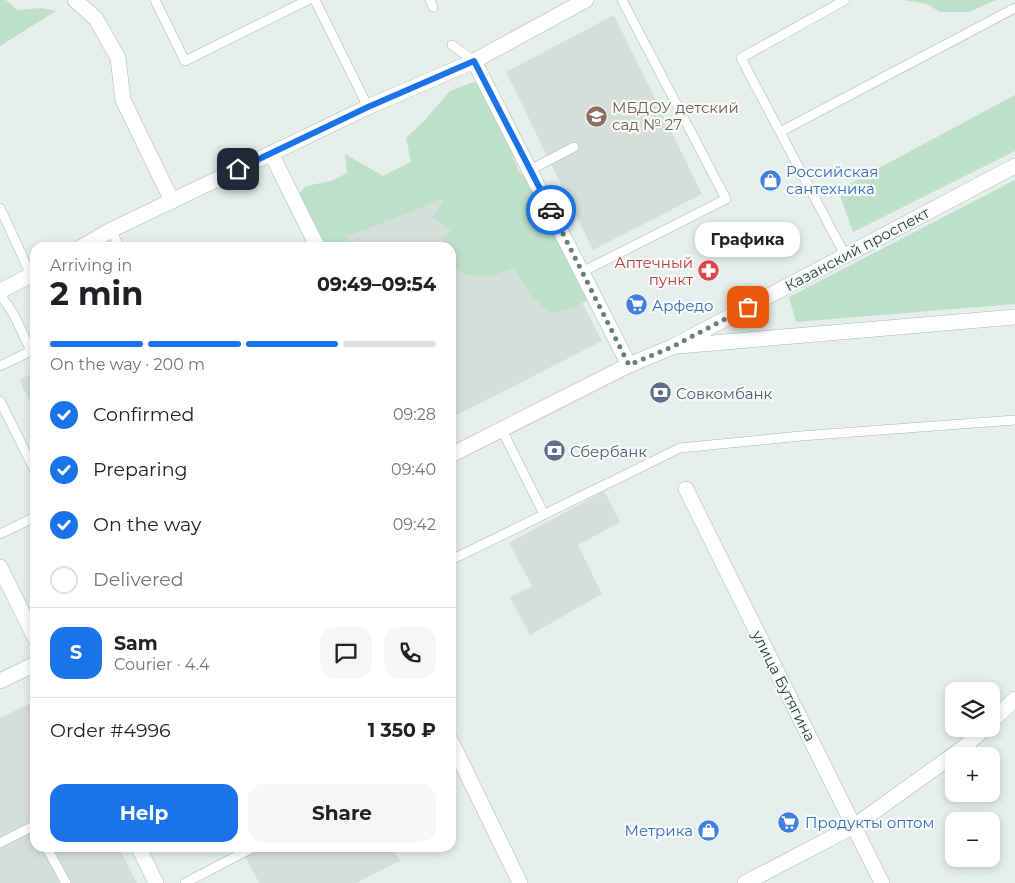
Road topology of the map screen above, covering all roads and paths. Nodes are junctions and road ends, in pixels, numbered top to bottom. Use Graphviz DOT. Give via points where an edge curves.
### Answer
graph roads {
  1 [pos="75,0"];
  2 [pos="155,0"];
  3 [pos="308,0"];
  4 [pos="315,0"];
  5 [pos="586,0"];
  6 [pos="622,0"];
  7 [pos="845,0"];
  8 [pos="1015,8"];
  9 [pos="452,45"];
  10 [pos="474,61"];
  11 [pos="368,107"];
  12 [pos="780,132"];
  13 [pos="574,147"];
  14 [pos="271,153"];
  15 [pos="1015,166"];
  16 [pos="530,170"];
  17 [pos="172,201"];
  18 [pos="0,208"];
  19 [pos="111,230"];
  20 [pos="90,242"];
  21 [pos="117,242"];
  22 [pos="315,242"];
  23 [pos="845,255"];
  24 [pos="30,268"];
  25 [pos="582,272"];
  26 [pos="30,276"];
  27 [pos="0,292"];
  28 [pos="1015,317"];
  29 [pos="672,347"];
  30 [pos="30,349"];
  31 [pos="30,351"];
  32 [pos="629,365"];
  33 [pos="0,366"];
  34 [pos="0,402"];
  35 [pos="1015,420"];
  36 [pos="502,430"];
  37 [pos="456,453"];
  38 [pos="30,461"];
  39 [pos="686,489"];
  40 [pos="544,514"];
  41 [pos="30,520"];
  42 [pos="0,534"];
  43 [pos="456,558"];
  44 [pos="0,567"];
  45 [pos="30,628"];
  46 [pos="30,666"];
  47 [pos="0,681"];
  48 [pos="1015,699"];
  49 [pos="1000,713"];
  50 [pos="975,737"];
  51 [pos="456,751"];
  52 [pos="854,826"];
  53 [pos="30,828"];
  54 [pos="0,843"];
  55 [pos="49,852"];
  56 [pos="141,852"];
  57 [pos="244,852"];
  58 [pos="66,883"];
  59 [pos="156,883"];
  60 [pos="184,883"];
  61 [pos="520,883"];
  62 [pos="745,883"];
  63 [pos="882,883"];
  1 -- 17 [label="street" via="96,19 118,58 123,100"];
  2 -- 3 [label="lane" via="185,61"];
  4 -- 11 [label="lane"];
  5 -- 10 [label="street"];
  6 -- 25 [label="lane" via="726,199"];
  7 -- 12 [label="lane" via="741,58"];
  8 -- 12 [label="lane"];
  9 -- 10 [label="lane"];
  10 -- 11 [label="street"];
  10 -- 16 [label="street"];
  11 -- 14 [label="street"];
  12 -- 23 [label="lane"];
  13 -- 16 [label="lane"];
  14 -- 17 [label="street"];
  14 -- 22 [label="street"];
  15 -- 23 [label="street, Казанский проспект"];
  16 -- 25 [label="street"];
  17 -- 19 [label="street"];
  18 -- 24 [label="lane"];
  19 -- 20 [label="street"];
  19 -- 21 [label="lane"];
  23 -- 29 [label="street, Казанский проспект"];
  25 -- 32 [label="street"];
  26 -- 27 [label="street"];
  27 -- 30 [label="lane"];
  28 -- 29 [label="street, Казанский проспект"];
  29 -- 32 [label="street, Казанский проспект"];
  31 -- 33 [label="lane"];
  32 -- 36 [label="street, Казанский проспект"];
  34 -- 38 [label="lane"];
  35 -- 40 [label="lane" via="680,448"];
  36 -- 37 [label="street, Казанский проспект"];
  36 -- 40 [label="lane"];
  39 -- 52 [label="street, улица Бутягина"];
  40 -- 43 [label="lane"];
  41 -- 42 [label="lane"];
  44 -- 45 [label="street"];
  46 -- 47 [label="street"];
  48 -- 49 [label="street"];
  50 -- 52 [label="street"];
  51 -- 61 [label="street"];
  52 -- 62 [label="street"];
  52 -- 63 [label="street, улица Бутягина"];
  53 -- 54 [label="lane"];
  55 -- 58 [label="lane"];
  56 -- 59 [label="street"];
  57 -- 60 [label="lane"];
}
